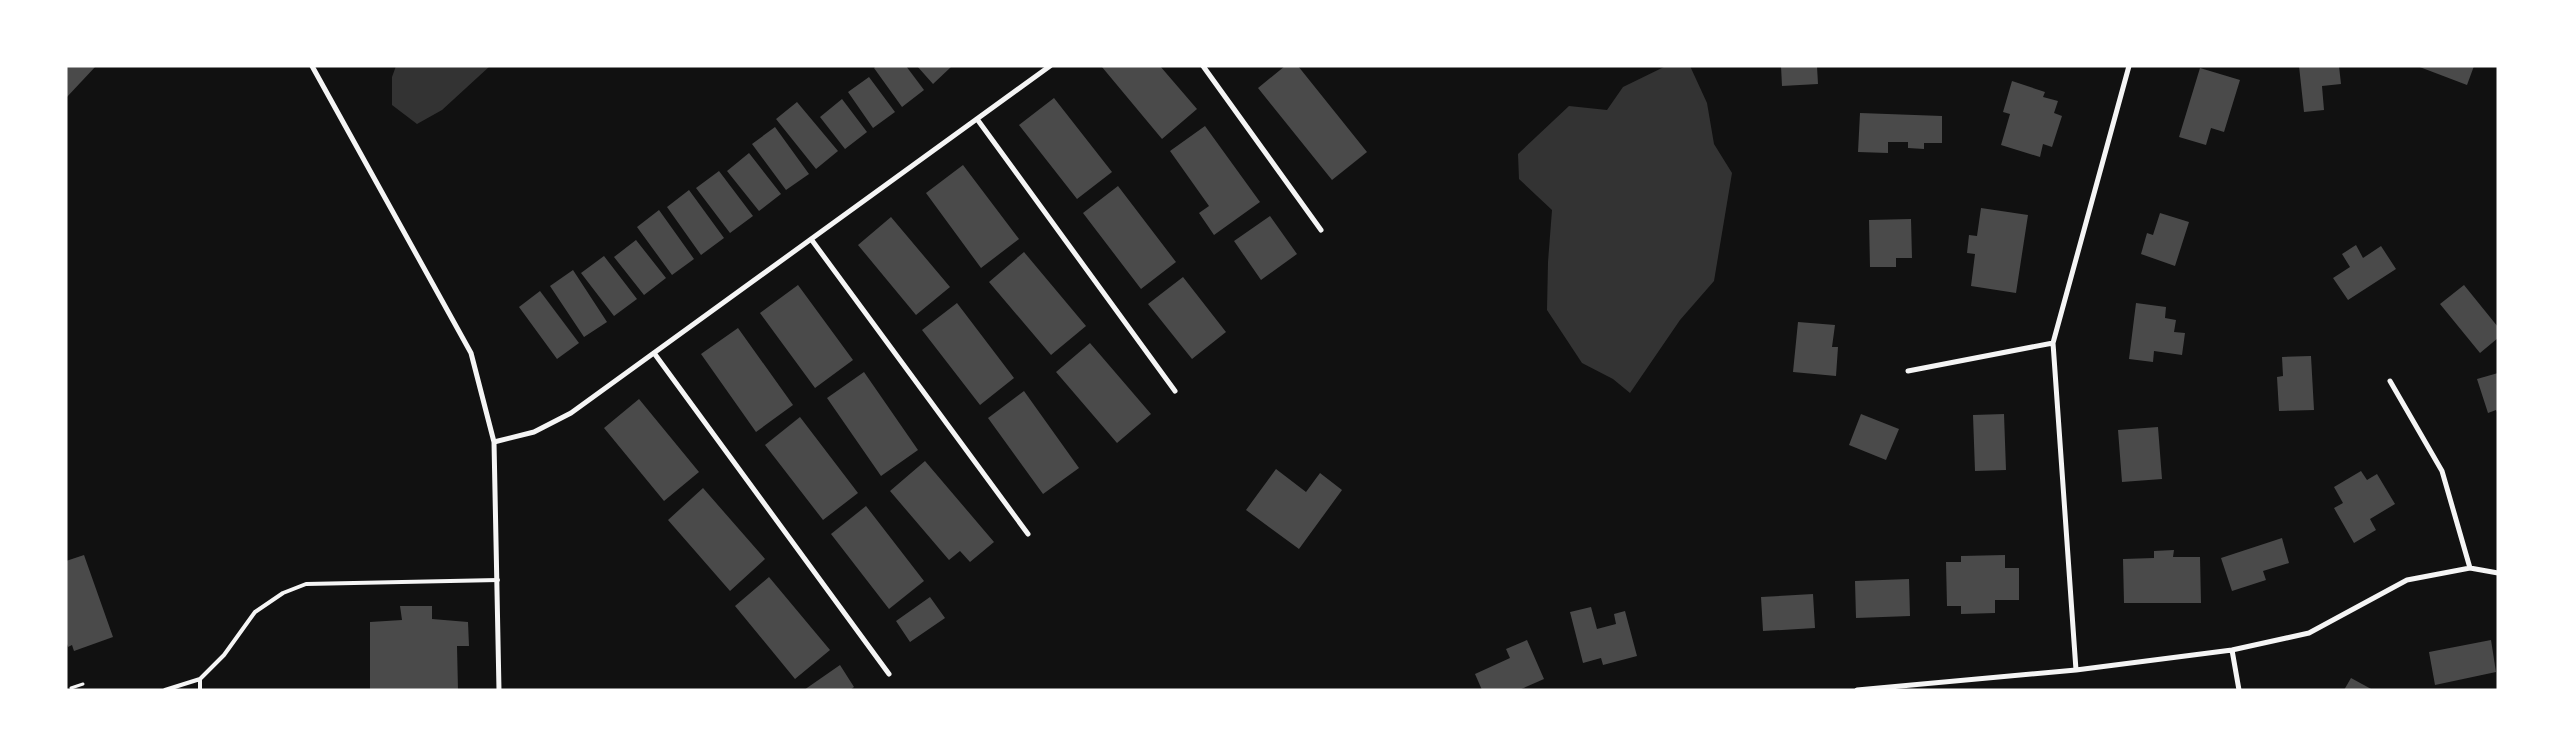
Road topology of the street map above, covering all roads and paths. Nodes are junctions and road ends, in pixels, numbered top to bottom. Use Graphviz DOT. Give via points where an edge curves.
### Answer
graph roads {
  1 [pos="312,66"];
  2 [pos="1050,66"];
  3 [pos="1203,66"];
  4 [pos="2129,66"];
  5 [pos="977,119"];
  6 [pos="1320,230"];
  7 [pos="811,240"];
  8 [pos="2053,343"];
  9 [pos="654,353"];
  10 [pos="1908,371"];
  11 [pos="2390,381"];
  12 [pos="1175,391"];
  13 [pos="494,442"];
  14 [pos="1028,534"];
  15 [pos="2470,568"];
  16 [pos="2498,573"];
  17 [pos="498,580"];
  18 [pos="2232,650"];
  19 [pos="2076,670"];
  20 [pos="889,674"];
  21 [pos="200,679"];
  22 [pos="82,684"];
  23 [pos="71,688"];
  24 [pos="165,690"];
  25 [pos="200,690"];
  26 [pos="499,690"];
  27 [pos="1857,690"];
  28 [pos="2239,690"];
  1 -- 13 [label="street" via="471,353"];
  2 -- 5 [label="street"];
  3 -- 6 [label="street"];
  4 -- 8 [label="street"];
  5 -- 7 [label="street"];
  5 -- 12 [label="street"];
  7 -- 9 [label="street"];
  7 -- 14 [label="street"];
  8 -- 10 [label="street"];
  8 -- 19 [label="street"];
  9 -- 13 [label="street" via="548,426"];
  9 -- 20 [label="street"];
  11 -- 15 [label="street" via="2442,471"];
  13 -- 17 [label="street"];
  15 -- 16 [label="street"];
  15 -- 18 [label="street" via="2407,580 2310,633"];
  17 -- 21 [label="lane" via="306,584 283,594 256,612 224,655"];
  17 -- 26 [label="street"];
  18 -- 19 [label="street"];
  18 -- 28 [label="street"];
  19 -- 27 [label="street"];
  21 -- 24 [label="lane"];
  21 -- 25 [label="lane"];
  22 -- 23 [label="path"];
}
